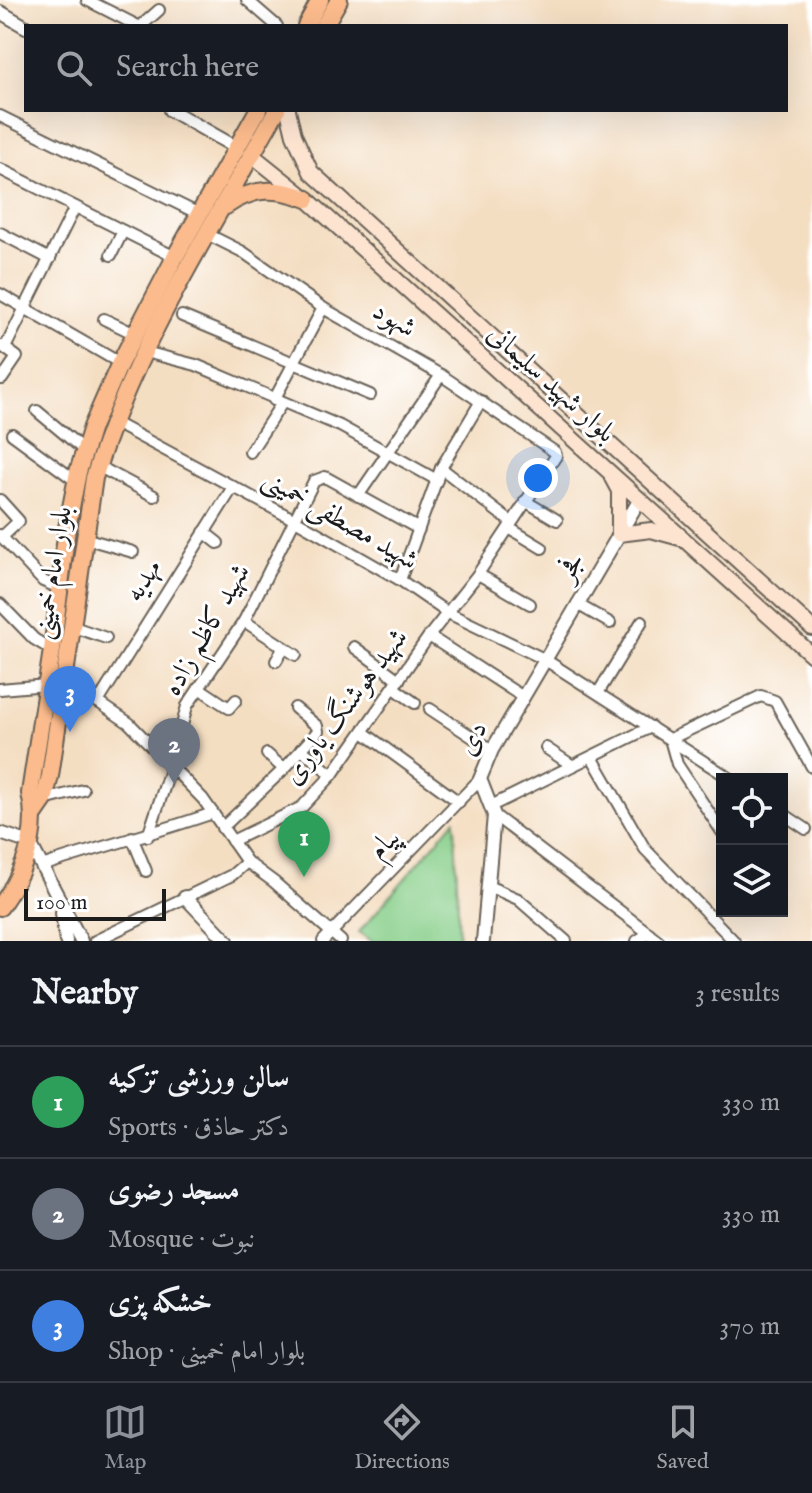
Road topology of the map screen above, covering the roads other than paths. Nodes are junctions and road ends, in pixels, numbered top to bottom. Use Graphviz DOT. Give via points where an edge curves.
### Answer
graph roads {
  1 [pos="87,0"];
  2 [pos="247,0"];
  3 [pos="320,0"];
  4 [pos="339,0"];
  5 [pos="159,10"];
  6 [pos="0,12"];
  7 [pos="136,24"];
  8 [pos="142,24"];
  9 [pos="275,24"];
  10 [pos="307,24"];
  11 [pos="325,24"];
  12 [pos="24,26"];
  13 [pos="174,112"];
  14 [pos="257,112"];
  15 [pos="275,112"];
  16 [pos="288,112"];
  17 [pos="0,116"];
  18 [pos="244,152"];
  19 [pos="0,169"];
  20 [pos="307,199"];
  21 [pos="75,207"];
  22 [pos="221,209"];
  23 [pos="199,214"];
  24 [pos="123,231"];
  25 [pos="0,233"];
  26 [pos="207,234"];
  27 [pos="111,255"];
  28 [pos="175,257"];
  29 [pos="50,259"];
  30 [pos="0,294"];
  31 [pos="323,308"];
  32 [pos="26,309"];
  33 [pos="182,316"];
  34 [pos="104,319"];
  35 [pos="135,334"];
  36 [pos="3,346"];
  37 [pos="145,352"];
  38 [pos="120,363"];
  39 [pos="294,363"];
  40 [pos="441,375"];
  41 [pos="2,379"];
  42 [pos="370,395"];
  43 [pos="278,401"];
  44 [pos="481,401"];
  45 [pos="37,411"];
  46 [pos="113,422"];
  47 [pos="12,434"];
  48 [pos="85,451"];
  49 [pos="389,451"];
  50 [pos="250,452"];
  51 [pos="555,452"];
  52 [pos="98,466"];
  53 [pos="441,468"];
  54 [pos="608,471"];
  55 [pos="437,480"];
  56 [pos="76,481"];
  57 [pos="650,483"];
  58 [pos="233,487"];
  59 [pos="154,496"];
  60 [pos="358,496"];
  61 [pos="640,499"];
  62 [pos="0,500"];
  63 [pos="525,501"];
  64 [pos="295,520"];
  65 [pos="557,520"];
  66 [pos="510,525"];
  67 [pos="419,529"];
  68 [pos="204,532"];
  69 [pos="619,534"];
  70 [pos="1,536"];
  71 [pos="84,538"];
  72 [pos="684,539"];
  73 [pos="218,543"];
  74 [pos="542,548"];
  75 [pos="133,552"];
  76 [pos="478,574"];
  77 [pos="400,580"];
  78 [pos="59,588"];
  79 [pos="0,604"];
  80 [pos="530,604"];
  81 [pos="577,604"];
  82 [pos="448,613"];
  83 [pos="244,621"];
  84 [pos="642,621"];
  85 [pos="610,623"];
  86 [pos="71,626"];
  87 [pos="812,628"];
  88 [pos="429,636"];
  89 [pos="106,638"];
  90 [pos="284,647"];
  91 [pos="354,647"];
  92 [pos="52,650"];
  93 [pos="296,655"];
  94 [pos="812,655"];
  95 [pos="544,659"];
  96 [pos="276,661"];
  97 [pos="396,684"];
  98 [pos="54,687"];
  99 [pos="1,688"];
  100 [pos="199,688"];
  101 [pos="598,693"];
  102 [pos="523,697"];
  103 [pos="236,700"];
  104 [pos="98,702"];
  105 [pos="415,703"];
  106 [pos="295,708"];
  107 [pos="430,709"];
  108 [pos="651,727"];
  109 [pos="363,732"];
  110 [pos="670,739"];
  111 [pos="546,748"];
  112 [pos="301,749"];
  113 [pos="492,750"];
  114 [pos="267,754"];
  115 [pos="592,757"];
  116 [pos="573,766"];
  117 [pos="171,767"];
  118 [pos="812,767"];
  119 [pos="284,769"];
  120 [pos="722,773"];
  121 [pos="332,775"];
  122 [pos="480,779"];
  123 [pos="83,790"];
  124 [pos="459,802"];
  125 [pos="39,806"];
  126 [pos="493,810"];
  127 [pos="213,813"];
  128 [pos="788,817"];
  129 [pos="716,823"];
  130 [pos="222,828"];
  131 [pos="806,829"];
  132 [pos="0,833"];
  133 [pos="148,836"];
  134 [pos="132,837"];
  135 [pos="232,841"];
  136 [pos="30,843"];
  137 [pos="247,862"];
  138 [pos="42,866"];
  139 [pos="146,871"];
  140 [pos="488,886"];
  141 [pos="185,897"];
  142 [pos="61,906"];
  143 [pos="0,907"];
  144 [pos="332,933"];
  145 [pos="649,933"];
  146 [pos="66,941"];
  147 [pos="81,941"];
  148 [pos="95,941"];
  149 [pos="227,941"];
  150 [pos="323,941"];
  151 [pos="341,941"];
  152 [pos="483,941"];
  153 [pos="566,941"];
  154 [pos="637,941"];
  155 [pos="659,941"];
  156 [pos="734,941"];
  1 -- 7 [label="street"];
  2 -- 9 [label="street"];
  3 -- 10 [label="main road"];
  4 -- 11 [label="main road"];
  5 -- 8 [label="street"];
  6 -- 12 [label="street"];
  13 -- 18 [label="street"];
  14 -- 18 [label="main road, بلوار امام خمینی"];
  15 -- 18 [label="main road, بلوار امام خمینی"];
  16 -- 57 [label="main road, بلوار شهید سلیمانی" via="311,172"];
  17 -- 23 [label="street"];
  18 -- 20 [label="main road, بلوار شهید سلیمانی"];
  18 -- 22 [label="main road, بلوار امام خمینی"];
  18 -- 23 [label="main road, بلوار امام خمینی"];
  19 -- 21 [label="street"];
  20 -- 22 [label="main road" via="281,191 253,192"];
  20 -- 54 [label="main road, بلوار شهید سلیمانی"];
  21 -- 24 [label="street"];
  21 -- 29 [label="street"];
  22 -- 26 [label="main road, بلوار امام خمینی"];
  23 -- 28 [label="main road, بلوار امام خمینی"];
  24 -- 27 [label="street"];
  24 -- 28 [label="street"];
  25 -- 29 [label="street"];
  26 -- 31 [label="street, شهود" via="243,252"];
  26 -- 37 [label="main road, بلوار امام خمینی"];
  28 -- 35 [label="main road, بلوار امام خمینی"];
  29 -- 32 [label="street"];
  30 -- 32 [label="street"];
  31 -- 39 [label="street"];
  31 -- 40 [label="street, شهود"];
  32 -- 36 [label="street"];
  32 -- 38 [label="street"];
  33 -- 39 [label="street"];
  34 -- 35 [label="street"];
  35 -- 38 [label="main road, بلوار امام خمینی"];
  36 -- 41 [label="street" via="17,357"];
  37 -- 43 [label="street" via="196,365"];
  37 -- 46 [label="main road, بلوار امام خمینی"];
  38 -- 48 [label="main road, بلوار امام خمینی"];
  39 -- 42 [label="street"];
  39 -- 43 [label="street"];
  40 -- 44 [label="street, شهود"];
  40 -- 49 [label="street"];
  43 -- 49 [label="street"];
  43 -- 50 [label="street"];
  44 -- 51 [label="street, شهود"];
  44 -- 53 [label="street"];
  45 -- 48 [label="street"];
  46 -- 52 [label="main road, بلوار امام خمینی"];
  46 -- 58 [label="street, شهید مصطفی خمینی"];
  47 -- 56 [label="street"];
  48 -- 56 [label="main road, بلوار امام خمینی"];
  49 -- 55 [label="street"];
  49 -- 60 [label="street"];
  51 -- 63 [label="street, شهید هوشنگ یاوری" via="555,460"];
  52 -- 59 [label="street"];
  52 -- 71 [label="main road, بلوار امام خمینی"];
  53 -- 55 [label="street"];
  53 -- 66 [label="street"];
  54 -- 61 [label="main road, بلوار شهید سلیمانی"];
  54 -- 69 [label="main road" via="619,491"];
  55 -- 67 [label="street"];
  56 -- 78 [label="main road, بلوار امام خمینی"];
  57 -- 61 [label="main road"];
  57 -- 87 [label="main road, بلوار شهید سلیمانی"];
  58 -- 64 [label="street, شهید مصطفی خمینی"];
  58 -- 68 [label="street, مهدیه"];
  60 -- 64 [label="street, شهید کاظم زاده" via="325,477 314,481"];
  60 -- 67 [label="street, شهید کاظم زاده"];
  61 -- 69 [label="street, فجر"];
  61 -- 72 [label="main road, بلوار شهید سلیمانی"];
  62 -- 70 [label="street" via="19,521"];
  63 -- 65 [label="street"];
  63 -- 66 [label="street, شهید هوشنگ یاوری"];
  64 -- 77 [label="street, شهید مصطفی خمینی"];
  64 -- 83 [label="street, شهید کاظم زاده"];
  66 -- 74 [label="street"];
  66 -- 76 [label="street, شهید هوشنگ یاوری"];
  67 -- 77 [label="street"];
  68 -- 73 [label="street"];
  68 -- 104 [label="street, مهدیه"];
  69 -- 72 [label="main road" via="651,530"];
  69 -- 81 [label="street, فجر"];
  70 -- 78 [label="street" via="43,581"];
  71 -- 75 [label="street"];
  71 -- 86 [label="main road, بلوار امام خمینی"];
  72 -- 94 [label="main road, بلوار شهید سلیمانی"];
  76 -- 80 [label="street"];
  76 -- 82 [label="street, شهید هوشنگ یاوری"];
  77 -- 82 [label="street, شهید مصطفی خمینی"];
  78 -- 92 [label="main road, بلوار امام خمینی"];
  79 -- 92 [label="street"];
  81 -- 85 [label="street"];
  81 -- 95 [label="street, فجر"];
  82 -- 88 [label="street, شهید هوشنگ یاوری"];
  82 -- 95 [label="street, شهید مصطفی خمینی"];
  83 -- 90 [label="street"];
  83 -- 100 [label="street, شهید کاظم زاده"];
  84 -- 101 [label="street"];
  86 -- 89 [label="street"];
  86 -- 98 [label="main road, بلوار امام خمینی"];
  88 -- 97 [label="street, شهید هوشنگ یاوری"];
  88 -- 102 [label="street"];
  90 -- 93 [label="street"];
  90 -- 96 [label="street"];
  91 -- 97 [label="street"];
  92 -- 98 [label="main road, بلوار امام خمینی"];
  95 -- 101 [label="street, شهید مصطفی خمینی"];
  95 -- 102 [label="street, دی"];
  97 -- 105 [label="street"];
  97 -- 109 [label="street, شهید هوشنگ یاوری"];
  98 -- 99 [label="street"];
  98 -- 104 [label="street"];
  98 -- 125 [label="main road, بلوار امام خمینی" via="30,793"];
  100 -- 103 [label="street" via="229,708"];
  100 -- 117 [label="street, شهید کاظم زاده" via="187,706"];
  101 -- 108 [label="street, شهید مصطفی خمینی"];
  102 -- 113 [label="street, دی"];
  104 -- 117 [label="street" via="129,723"];
  106 -- 112 [label="street" via="319,727"];
  107 -- 113 [label="street"];
  108 -- 110 [label="street, شهید مصطفی خمینی"];
  108 -- 115 [label="street"];
  109 -- 121 [label="street, شهید هوشنگ یاوری"];
  109 -- 124 [label="street"];
  110 -- 118 [label="street" via="761,696 775,701"];
  110 -- 120 [label="street, شهید مصطفی خمینی"];
  110 -- 129 [label="street" via="677,764"];
  111 -- 116 [label="street"];
  112 -- 119 [label="street"];
  112 -- 121 [label="street"];
  113 -- 122 [label="street, دی"];
  114 -- 119 [label="street"];
  115 -- 116 [label="street"];
  115 -- 156 [label="street" via="645,849"];
  116 -- 126 [label="street"];
  117 -- 127 [label="street"];
  117 -- 133 [label="street, شهید کاظم زاده"];
  119 -- 130 [label="street"];
  121 -- 135 [label="street, شهید هوشنگ یاوری" via="302,807"];
  122 -- 124 [label="street, پیام"];
  122 -- 126 [label="street, دی"];
  123 -- 125 [label="street"];
  124 -- 144 [label="street, پیام"];
  125 -- 136 [label="main road, بلوار امام خمینی"];
  126 -- 140 [label="street, دی"];
  126 -- 145 [label="street"];
  127 -- 130 [label="street"];
  127 -- 133 [label="street"];
  128 -- 131 [label="street"];
  130 -- 135 [label="street"];
  132 -- 136 [label="street"];
  133 -- 134 [label="street"];
  134 -- 138 [label="street"];
  134 -- 139 [label="street"];
  135 -- 137 [label="street"];
  136 -- 138 [label="street"];
  136 -- 143 [label="main road, بلوار امام خمینی" via="18,879"];
  137 -- 141 [label="street"];
  137 -- 144 [label="street"];
  138 -- 142 [label="street"];
  140 -- 152 [label="street, دی"];
  140 -- 153 [label="street" via="518,899"];
  141 -- 148 [label="street"];
  141 -- 149 [label="street"];
  142 -- 146 [label="street"];
  142 -- 147 [label="street"];
  144 -- 150 [label="street, پیام"];
  144 -- 151 [label="street"];
  145 -- 154 [label="street"];
  145 -- 155 [label="street"];
}
